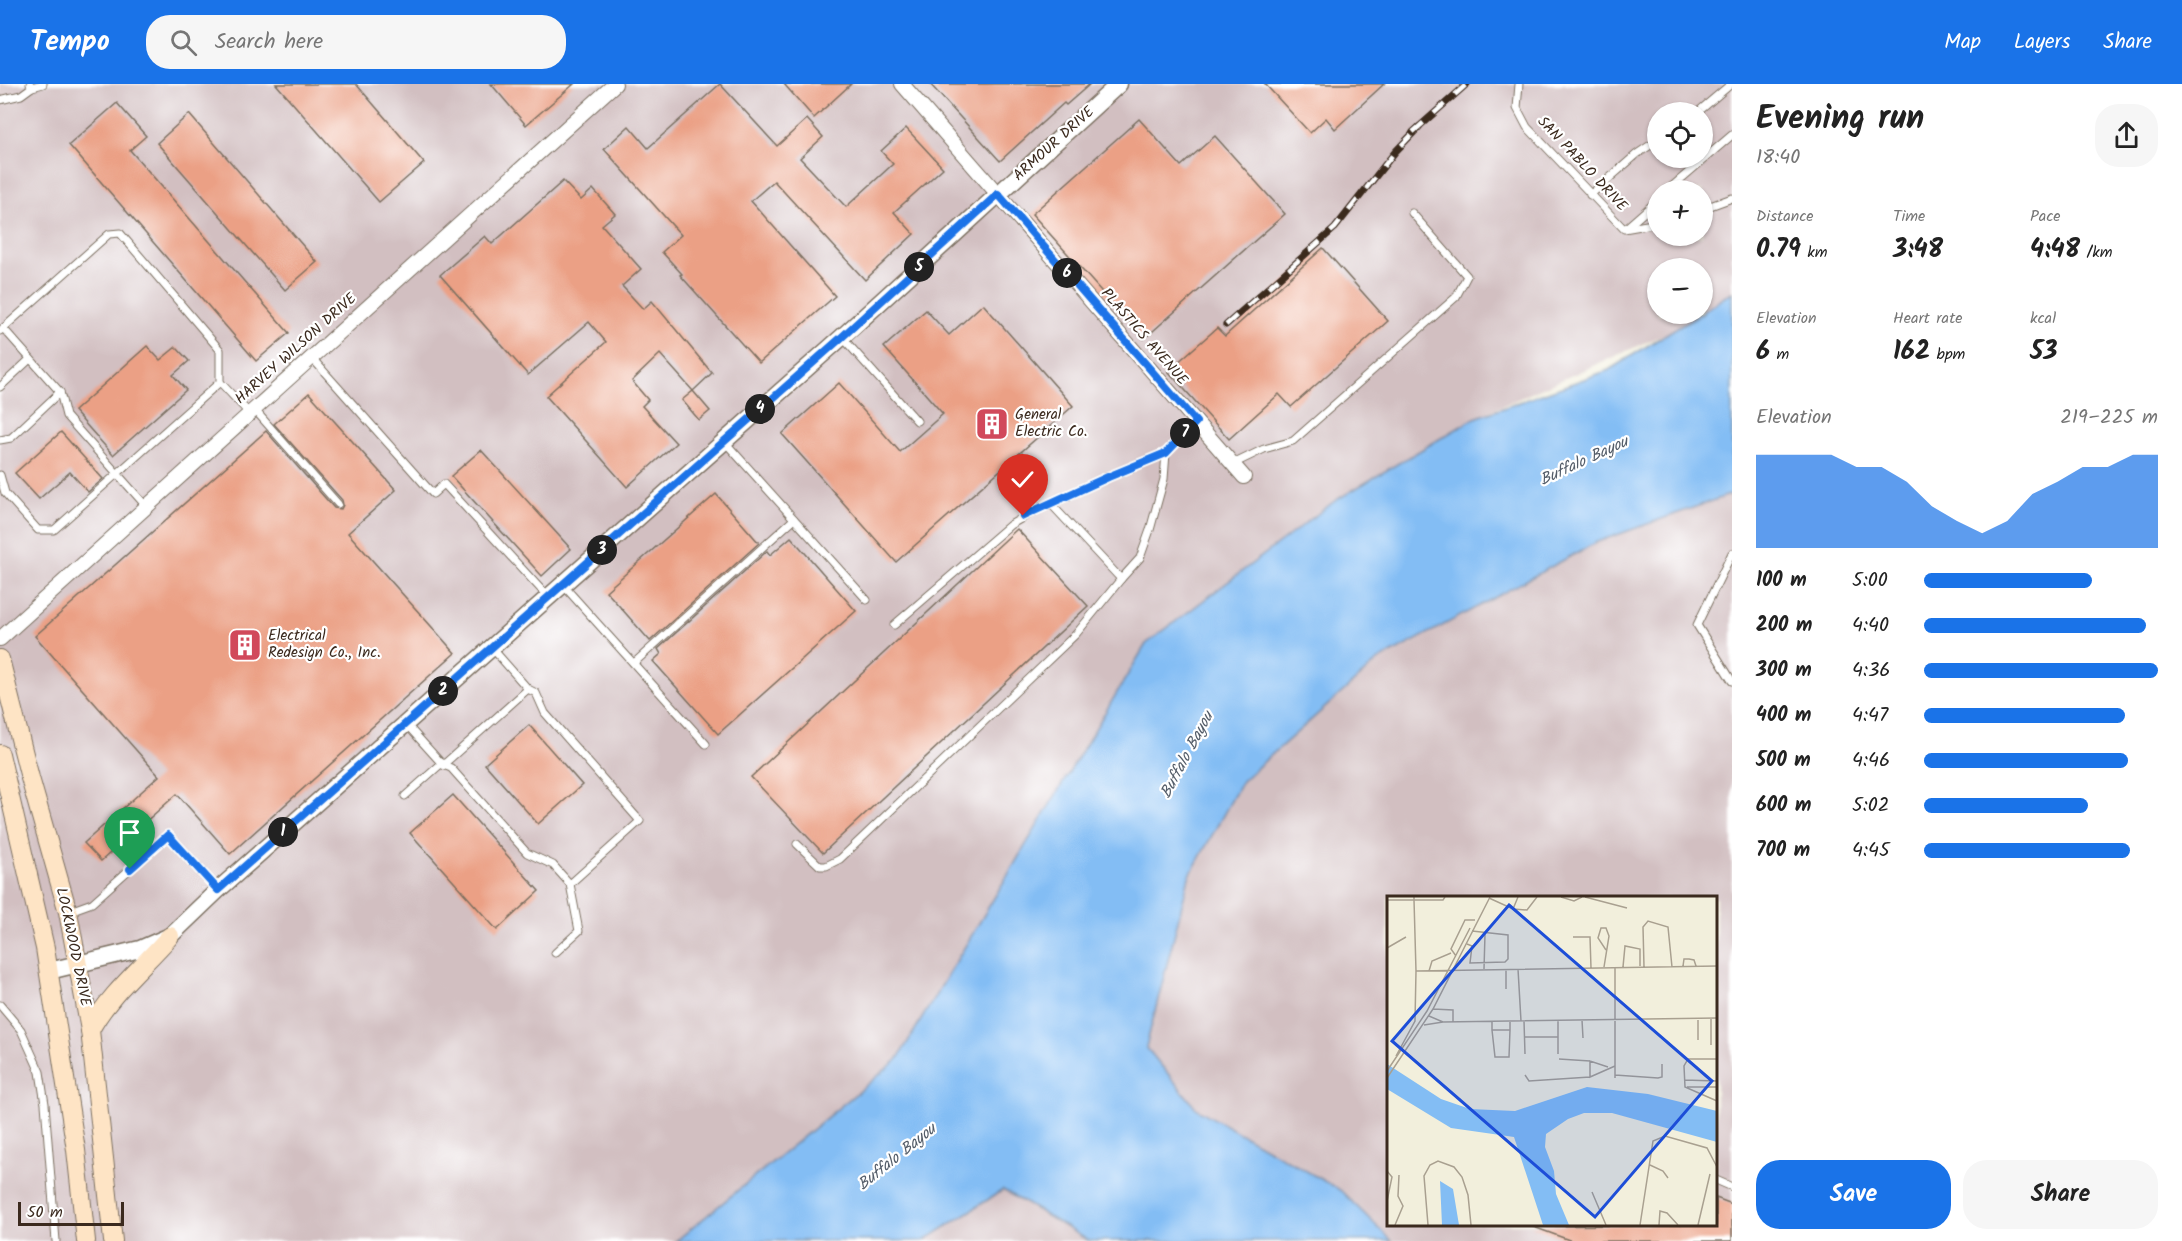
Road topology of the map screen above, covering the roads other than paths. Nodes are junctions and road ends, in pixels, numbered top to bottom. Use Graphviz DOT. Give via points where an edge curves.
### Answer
graph roads {
  1 [pos="43,84"];
  2 [pos="902,84"];
  3 [pos="1119,84"];
  4 [pos="1519,84"];
  5 [pos="1731,84"];
  6 [pos="611,85"];
  7 [pos="31,86"];
  8 [pos="0,100"];
  9 [pos="1710,102"];
  10 [pos="1732,135"];
  11 [pos="1647,147"];
  12 [pos="1680,180"];
  13 [pos="998,194"];
  14 [pos="1590,195"];
  15 [pos="1732,198"];
  16 [pos="1713,205"];
  17 [pos="1647,210"];
  18 [pos="1412,213"];
  19 [pos="1647,225"];
  20 [pos="1624,230"];
  21 [pos="1,329"];
  22 [pos="842,337"];
  23 [pos="311,357"];
  24 [pos="30,359"];
  25 [pos="220,382"];
  26 [pos="0,387"];
  27 [pos="60,392"];
  28 [pos="252,411"];
  29 [pos="917,421"];
  30 [pos="1196,422"];
  31 [pos="0,440"];
  32 [pos="724,441"];
  33 [pos="1166,453"];
  34 [pos="1233,464"];
  35 [pos="118,473"];
  36 [pos="0,475"];
  37 [pos="1244,477"];
  38 [pos="338,504"];
  39 [pos="1051,504"];
  40 [pos="146,506"];
  41 [pos="794,519"];
  42 [pos="1732,553"];
  43 [pos="1121,579"];
  44 [pos="563,585"];
  45 [pos="549,598"];
  46 [pos="867,600"];
  47 [pos="894,626"];
  48 [pos="0,639"];
  49 [pos="492,648"];
  50 [pos="0,659"];
  51 [pos="634,663"];
  52 [pos="1732,681"];
  53 [pos="528,689"];
  54 [pos="406,723"];
  55 [pos="706,744"];
  56 [pos="0,754"];
  57 [pos="442,764"];
  58 [pos="405,796"];
  59 [pos="797,844"];
  60 [pos="570,884"];
  61 [pos="218,890"];
  62 [pos="68,912"];
  63 [pos="170,936"];
  64 [pos="555,953"];
  65 [pos="78,965"];
  66 [pos="49,971"];
  67 [pos="0,1005"];
  68 [pos="90,1030"];
  69 [pos="1717,1180"];
  70 [pos="1732,1187"];
  71 [pos="56,1241"];
  72 [pos="86,1241"];
  73 [pos="113,1241"];
  1 -- 7 [label="lane"];
  2 -- 13 [label="street, PLASTICS AVENUE"];
  3 -- 13 [label="street, ARMOUR DRIVE"];
  4 -- 14 [label="lane, SAN PABLO DRIVE" via="1517,108 1527,127"];
  5 -- 9 [label="lane"];
  6 -- 23 [label="street, HARVEY WILSON DRIVE"];
  7 -- 8 [label="lane" via="21,95"];
  10 -- 12 [label="lane"];
  11 -- 14 [label="lane"];
  13 -- 22 [label="street, ARMOUR DRIVE"];
  13 -- 30 [label="street, PLASTICS AVENUE"];
  14 -- 20 [label="lane, SAN PABLO DRIVE"];
  15 -- 16 [label="lane"];
  17 -- 20 [label="lane"];
  18 -- 34 [label="lane" via="1467,276 1456,297 1293,441"];
  19 -- 20 [label="lane, SAN PABLO DRIVE"];
  21 -- 24 [label="lane"];
  21 -- 25 [label="lane" via="110,234 120,233 220,350"];
  22 -- 29 [label="lane"];
  22 -- 32 [label="street, ARMOUR DRIVE"];
  23 -- 28 [label="street, HARVEY WILSON DRIVE"];
  23 -- 45 [label="lane" via="433,494 444,484"];
  24 -- 26 [label="lane"];
  24 -- 27 [label="lane"];
  25 -- 28 [label="lane"];
  25 -- 35 [label="lane"];
  27 -- 31 [label="lane" via="10,438"];
  27 -- 35 [label="lane" via="66,416"];
  28 -- 38 [label="lane"];
  28 -- 40 [label="street, HARVEY WILSON DRIVE"];
  30 -- 33 [label="lane"];
  30 -- 34 [label="street, PLASTICS AVENUE"];
  32 -- 41 [label="lane"];
  32 -- 44 [label="street, ARMOUR DRIVE"];
  33 -- 39 [label="lane"];
  33 -- 43 [label="lane" via="1164,479 1140,558"];
  34 -- 37 [label="street, PLASTICS AVENUE"];
  35 -- 36 [label="lane" via="54,530 38,530 5,493"];
  35 -- 40 [label="lane"];
  39 -- 43 [label="lane"];
  39 -- 47 [label="lane" via="1010,525"];
  40 -- 48 [label="street, HARVEY WILSON DRIVE"];
  41 -- 46 [label="lane"];
  41 -- 51 [label="lane"];
  42 -- 52 [label="lane" via="1697,625"];
  43 -- 59 [label="lane" via="1076,634 840,859 820,866"];
  44 -- 45 [label="street, ARMOUR DRIVE"];
  44 -- 51 [label="lane"];
  45 -- 49 [label="street, ARMOUR DRIVE"];
  49 -- 53 [label="lane"];
  49 -- 54 [label="street, ARMOUR DRIVE"];
  50 -- 62 [label="main road, LOCKWOOD DRIVE"];
  51 -- 55 [label="lane"];
  53 -- 57 [label="lane"];
  53 -- 60 [label="lane" via="536,693 545,713 640,821"];
  54 -- 57 [label="lane"];
  54 -- 61 [label="street, ARMOUR DRIVE"];
  56 -- 66 [label="main road, LOCKWOOD DRIVE"];
  57 -- 58 [label="lane"];
  57 -- 60 [label="lane" via="451,768 527,854 553,865"];
  60 -- 64 [label="lane" via="579,932"];
  61 -- 62 [label="lane" via="168,835 92,903"];
  61 -- 63 [label="street, ARMOUR DRIVE"];
  62 -- 65 [label="main road, LOCKWOOD DRIVE"];
  63 -- 65 [label="street, ARMOUR DRIVE" via="140,949"];
  63 -- 68 [label="main road" via="115,993"];
  65 -- 66 [label="street, ARMOUR DRIVE"];
  65 -- 68 [label="main road, LOCKWOOD DRIVE"];
  66 -- 72 [label="main road, LOCKWOOD DRIVE"];
  67 -- 71 [label="lane" via="21,1030 40,1072"];
  68 -- 73 [label="main road, LOCKWOOD DRIVE"];
  69 -- 70 [label="lane"];
}
